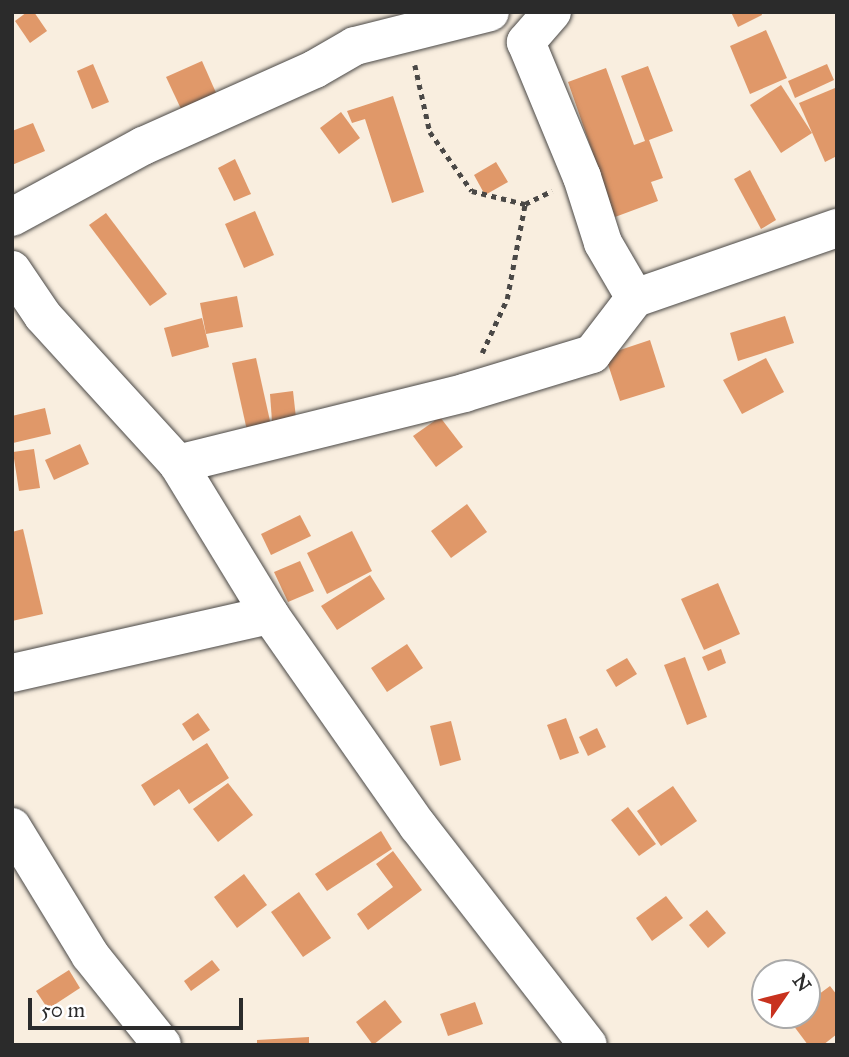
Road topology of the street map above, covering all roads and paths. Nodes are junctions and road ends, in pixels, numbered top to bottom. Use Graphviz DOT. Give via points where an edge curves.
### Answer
graph roads {
  1 [pos="489,12"];
  2 [pos="552,12"];
  3 [pos="440,25"];
  4 [pos="582,177"];
  5 [pos="525,204"];
  6 [pos="12,217"];
  7 [pos="837,228"];
  8 [pos="12,270"];
  9 [pos="635,298"];
  10 [pos="27,319"];
  11 [pos="464,393"];
  12 [pos="178,464"];
  13 [pos="270,615"];
  14 [pos="12,673"];
  15 [pos="12,827"];
  16 [pos="162,1045"];
  17 [pos="588,1045"];
  1 -- 3 [label="street"];
  2 -- 4 [label="street" via="526,42"];
  3 -- 5 [label="path" via="413,57 430,132 471,191"];
  3 -- 6 [label="street" via="355,47 143,146"];
  4 -- 5 [label="path"];
  4 -- 9 [label="street" via="603,243"];
  5 -- 11 [label="path" via="507,299"];
  7 -- 9 [label="street"];
  8 -- 10 [label="street"];
  9 -- 11 [label="street" via="592,354"];
  10 -- 12 [label="street"];
  11 -- 12 [label="street"];
  12 -- 13 [label="street"];
  13 -- 14 [label="street"];
  13 -- 17 [label="street" via="418,826"];
  15 -- 16 [label="street" via="90,955"];
}
